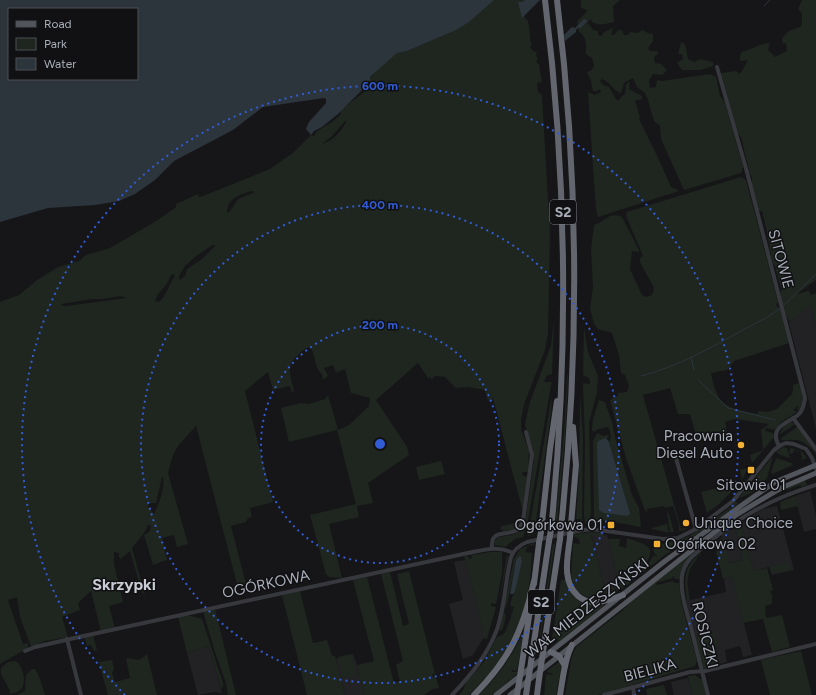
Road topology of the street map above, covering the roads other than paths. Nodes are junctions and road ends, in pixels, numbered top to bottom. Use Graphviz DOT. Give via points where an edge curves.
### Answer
graph roads {
  1 [pos="545,0"];
  2 [pos="557,0"];
  3 [pos="718,67"];
  4 [pos="562,374"];
  5 [pos="572,411"];
  6 [pos="793,418"];
  7 [pos="526,432"];
  8 [pos="779,446"];
  9 [pos="816,449"];
  10 [pos="674,451"];
  11 [pos="816,467"];
  12 [pos="816,473"];
  13 [pos="816,484"];
  14 [pos="696,529"];
  15 [pos="492,548"];
  16 [pos="513,553"];
  17 [pos="534,581"];
  18 [pos="623,595"];
  19 [pos="67,639"];
  20 [pos="816,644"];
  21 [pos="572,645"];
  22 [pos="25,651"];
  23 [pos="551,652"];
  24 [pos="559,656"];
  25 [pos="565,666"];
  26 [pos="702,671"];
  27 [pos="632,687"];
  28 [pos="527,692"];
  29 [pos="82,695"];
  30 [pos="452,695"];
  31 [pos="474,695"];
  32 [pos="496,695"];
  33 [pos="510,695"];
  34 [pos="517,695"];
  35 [pos="538,695"];
  36 [pos="560,695"];
  37 [pos="604,695"];
  38 [pos="634,695"];
  39 [pos="708,695"];
  1 -- 4 [label="highway, S2" via="556,98 562,189"];
  2 -- 5 [label="highway, S2" via="567,90 573,187 575,275"];
  3 -- 6 [label="street, SITOWIE" via="804,392 803,407"];
  4 -- 17 [label="highway, bridge"];
  4 -- 28 [label="highway, S2, bridge" via="549,541"];
  5 -- 18 [label="highway, bridge" via="576,465 567,572 570,585 583,599 594,602 603,602"];
  5 -- 35 [label="highway, S2, bridge" via="560,539"];
  6 -- 8 [label="street, SITOWIE" via="779,429 776,438"];
  6 -- 9 [label="street"];
  7 -- 15 [label="street" via="532,455 523,522 515,531 493,537"];
  8 -- 11 [label="street" via="786,443 802,446 808,451"];
  8 -- 14 [label="street" via="733,501"];
  10 -- 14 [label="street"];
  11 -- 18 [label="main road, WAŁ MIEDZESZYŃSKI" via="788,476 763,490"];
  12 -- 21 [label="main road, WAŁ MIEDZESZYŃSKI" via="781,488 736,515"];
  13 -- 26 [label="street, ROSICZKI" via="769,502 732,524 684,566 684,600"];
  14 -- 16 [label="street" via="669,539 586,529 527,542"];
  15 -- 16 [label="street, OGÓRKOWA" via="502,548"];
  15 -- 19 [label="street, OGÓRKOWA"];
  16 -- 30 [label="street" via="492,642 478,666"];
  17 -- 31 [label="highway" via="524,621 513,646 495,673"];
  17 -- 34 [label="highway, bridge"];
  18 -- 23 [label="main road, WAŁ MIEDZESZYŃSKI"];
  19 -- 22 [label="street, OGÓRKOWA"];
  19 -- 29 [label="street"];
  20 -- 26 [label="street, BIELIKA"];
  21 -- 24 [label="main road, WAŁ MIEDZESZYŃSKI"];
  21 -- 25 [label="highway"];
  23 -- 24 [label="highway"];
  23 -- 32 [label="main road, WAŁ MIEDZESZYŃSKI"];
  24 -- 25 [label="highway"];
  24 -- 33 [label="main road, WAŁ MIEDZESZYŃSKI"];
  25 -- 36 [label="highway"];
  26 -- 27 [label="street, BIELIKA"];
  26 -- 39 [label="street, ROSICZKI"];
  27 -- 37 [label="street, BIELIKA"];
  27 -- 38 [label="street"];
}
